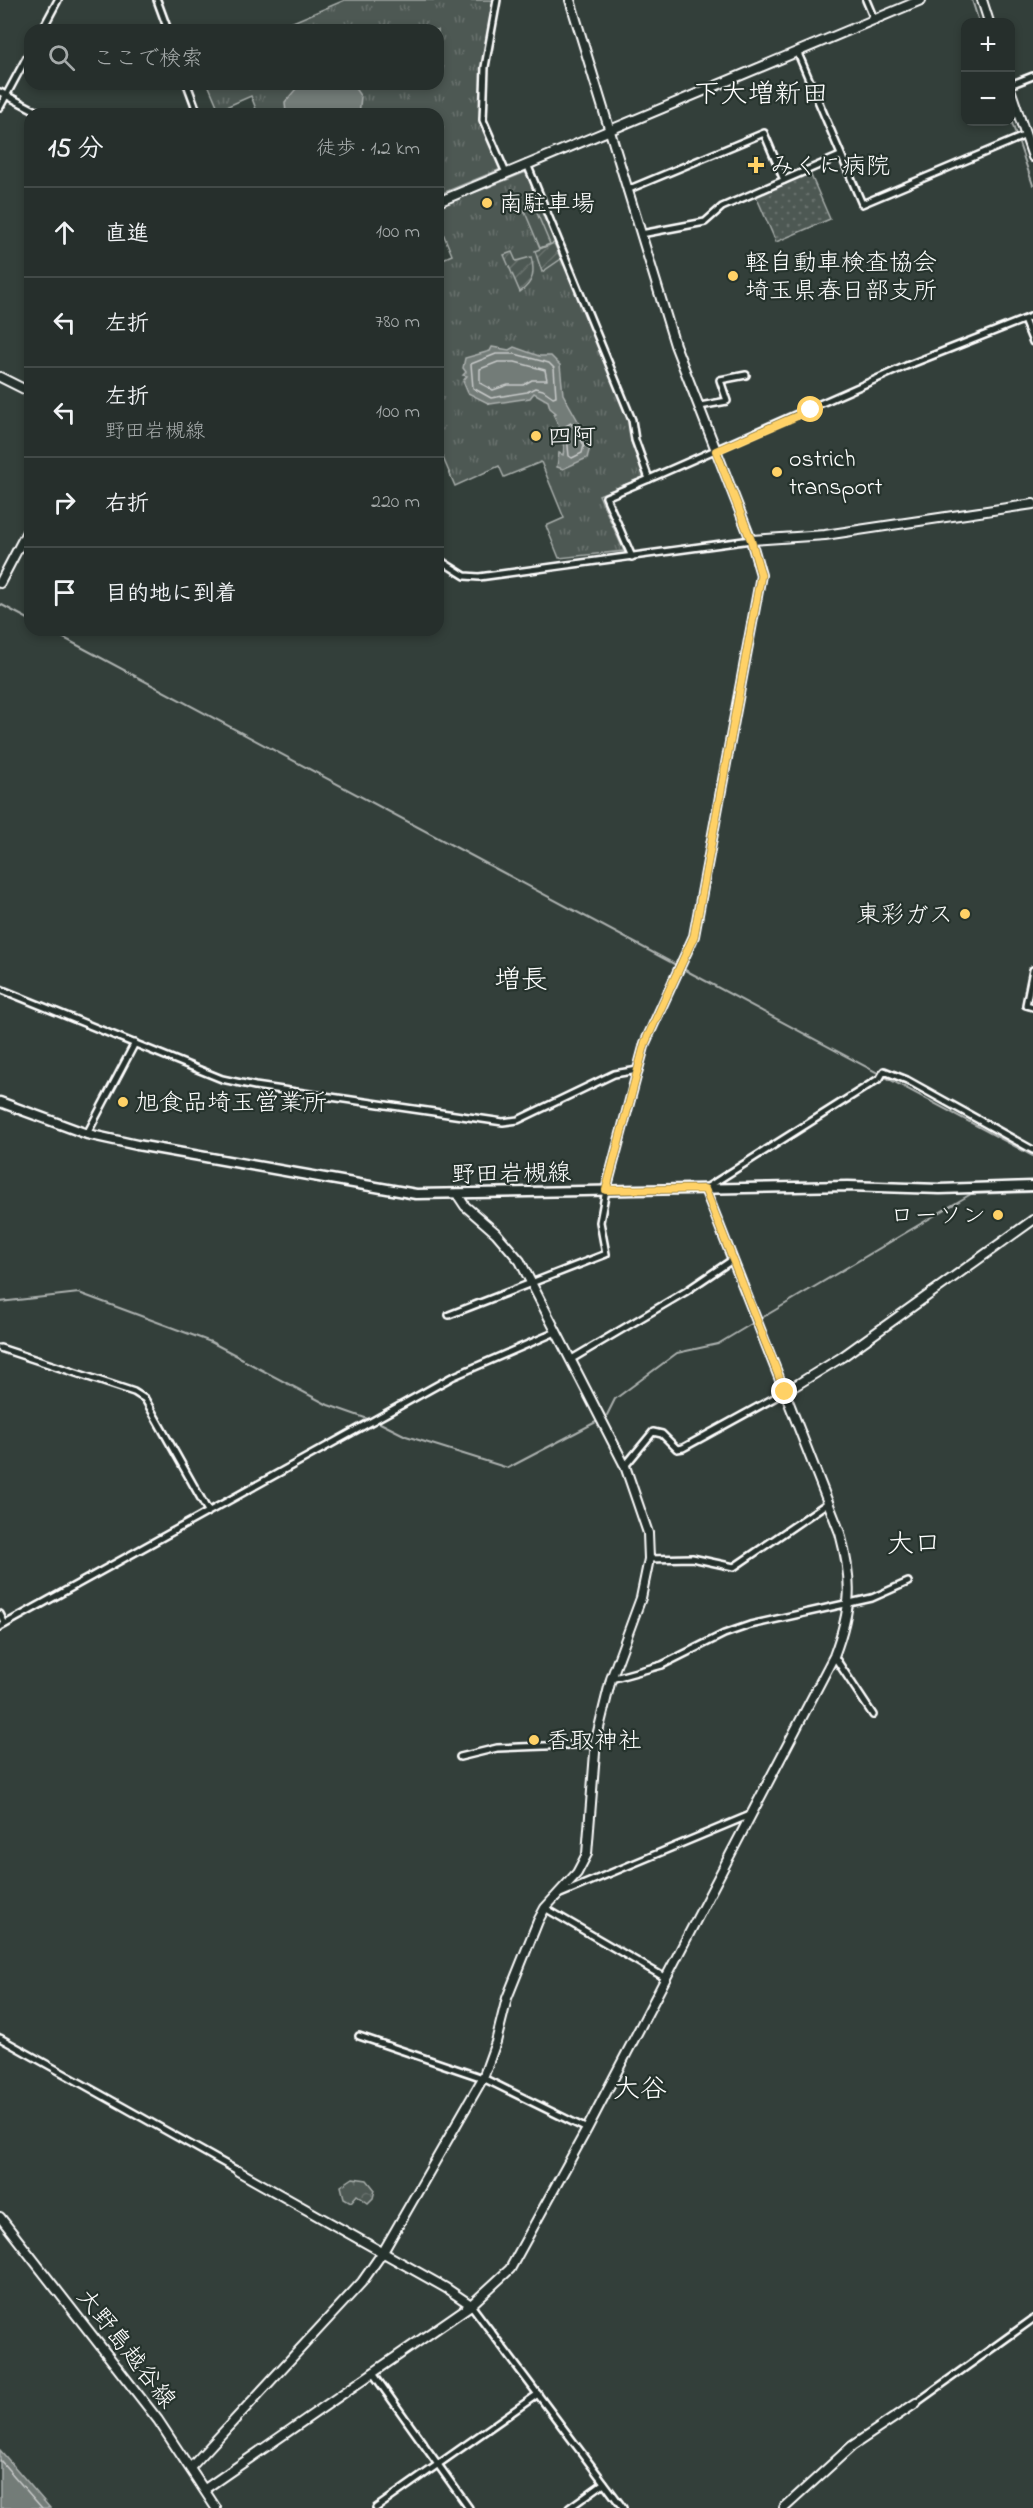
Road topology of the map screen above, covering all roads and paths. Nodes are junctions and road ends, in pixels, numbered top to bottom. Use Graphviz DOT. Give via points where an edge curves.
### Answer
graph roads {
  1 [pos="58,0"];
  2 [pos="157,0"];
  3 [pos="497,0"];
  4 [pos="570,0"];
  5 [pos="866,0"];
  6 [pos="921,0"];
  7 [pos="982,0"];
  8 [pos="988,18"];
  9 [pos="874,20"];
  10 [pos="45,24"];
  11 [pos="166,24"];
  12 [pos="797,51"];
  13 [pos="24,61"];
  14 [pos="1033,76"];
  15 [pos="1015,85"];
  16 [pos="189,90"];
  17 [pos="3,94"];
  18 [pos="1015,102"];
  19 [pos="0,107"];
  20 [pos="30,108"];
  21 [pos="196,108"];
  22 [pos="609,129"];
  23 [pos="1024,136"];
  24 [pos="840,156"];
  25 [pos="1033,157"];
  26 [pos="527,164"];
  27 [pos="506,173"];
  28 [pos="784,180"];
  29 [pos="627,189"];
  30 [pos="444,199"];
  31 [pos="641,234"];
  32 [pos="1033,316"];
  33 [pos="1023,320"];
  34 [pos="1033,342"];
  35 [pos="746,375"];
  36 [pos="0,376"];
  37 [pos="24,389"];
  38 [pos="700,405"];
  39 [pos="716,451"];
  40 [pos="649,479"];
  41 [pos="1033,504"];
  42 [pos="24,537"];
  43 [pos="751,540"];
  44 [pos="632,557"];
  45 [pos="444,563"];
  46 [pos="0,583"];
  47 [pos="1033,970"];
  48 [pos="0,989"];
  49 [pos="1033,1007"];
  50 [pos="135,1043"];
  51 [pos="638,1070"];
  52 [pos="0,1102"];
  53 [pos="87,1134"];
  54 [pos="1033,1149"];
  55 [pos="1033,1186"];
  56 [pos="705,1189"];
  57 [pos="606,1190"];
  58 [pos="457,1194"];
  59 [pos="1033,1220"];
  60 [pos="732,1260"];
  61 [pos="530,1282"];
  62 [pos="449,1315"];
  63 [pos="555,1332"];
  64 [pos="0,1348"];
  65 [pos="570,1360"];
  66 [pos="785,1392"];
  67 [pos="625,1466"];
  68 [pos="829,1502"];
  69 [pos="208,1511"];
  70 [pos="649,1559"];
  71 [pos="908,1582"];
  72 [pos="849,1604"];
  73 [pos="0,1614"];
  74 [pos="3,1625"];
  75 [pos="834,1656"];
  76 [pos="611,1679"];
  77 [pos="873,1715"];
  78 [pos="595,1744"];
  79 [pos="460,1757"];
  80 [pos="750,1815"];
  81 [pos="557,1896"];
  82 [pos="545,1908"];
  83 [pos="664,1977"];
  84 [pos="359,2036"];
  85 [pos="0,2038"];
  86 [pos="483,2079"];
  87 [pos="587,2129"];
  88 [pos="238,2170"];
  89 [pos="0,2217"];
  90 [pos="383,2252"];
  91 [pos="471,2305"];
  92 [pos="1033,2319"];
  93 [pos="372,2372"];
  94 [pos="538,2394"];
  95 [pos="916,2403"];
  96 [pos="438,2464"];
  97 [pos="191,2466"];
  98 [pos="604,2483"];
  99 [pos="205,2489"];
  100 [pos="216,2508"];
  101 [pos="376,2508"];
  102 [pos="469,2508"];
  103 [pos="569,2508"];
  104 [pos="623,2508"];
  105 [pos="783,2508"];
  1 -- 10 [label="street"];
  2 -- 11 [label="street"];
  3 -- 27 [label="street" via="485,67 483,120"];
  4 -- 22 [label="street"];
  5 -- 9 [label="street"];
  6 -- 9 [label="street"];
  7 -- 8 [label="street"];
  9 -- 12 [label="street"];
  12 -- 22 [label="street"];
  12 -- 24 [label="street"];
  13 -- 17 [label="street"];
  14 -- 15 [label="street"];
  16 -- 21 [label="street"];
  17 -- 19 [label="street"];
  17 -- 20 [label="street"];
  18 -- 23 [label="street"];
  22 -- 26 [label="street"];
  22 -- 29 [label="street"];
  23 -- 24 [label="street" via="862,204"];
  23 -- 25 [label="street"];
  24 -- 28 [label="street"];
  26 -- 27 [label="street"];
  26 -- 40 [label="street" via="632,420"];
  27 -- 30 [label="street"];
  28 -- 29 [label="street" via="764,133"];
  28 -- 31 [label="street" via="722,207 705,222"];
  29 -- 31 [label="street"];
  31 -- 38 [label="street" via="675,345"];
  32 -- 33 [label="street"];
  33 -- 34 [label="street"];
  33 -- 39 [label="street" via="906,366"];
  35 -- 38 [label="street" via="720,380 727,400"];
  36 -- 37 [label="street"];
  38 -- 39 [label="street"];
  39 -- 40 [label="street"];
  39 -- 43 [label="street"];
  40 -- 44 [label="street" via="606,497"];
  41 -- 43 [label="street" via="825,535"];
  42 -- 46 [label="street"];
  43 -- 44 [label="street"];
  43 -- 51 [label="street" via="761,575 694,936 645,1043"];
  44 -- 45 [label="street" via="479,578 465,576"];
  47 -- 49 [label="street" via="1026,1005"];
  48 -- 50 [label="street"];
  50 -- 51 [label="street" via="222,1078 255,1086 503,1122 518,1120 614,1074"];
  50 -- 53 [label="street"];
  51 -- 57 [label="street"];
  52 -- 53 [label="main road, 野田岩槻線"];
  53 -- 58 [label="main road, 野田岩槻線" via="396,1192"];
  54 -- 56 [label="street" via="907,1080 884,1072"];
  55 -- 56 [label="main road, 野田岩槻線"];
  56 -- 57 [label="main road, 野田岩槻線"];
  56 -- 60 [label="street"];
  57 -- 58 [label="main road, 野田岩槻線"];
  57 -- 61 [label="street" via="600,1222 606,1254"];
  58 -- 61 [label="street" via="520,1261"];
  59 -- 66 [label="street" via="842,1357"];
  60 -- 65 [label="street"];
  60 -- 66 [label="street"];
  61 -- 62 [label="street"];
  61 -- 63 [label="street"];
  63 -- 65 [label="street"];
  63 -- 69 [label="street" via="452,1377"];
  64 -- 69 [label="street" via="145,1399"];
  65 -- 67 [label="street"];
  66 -- 67 [label="street" via="683,1449 653,1432"];
  66 -- 68 [label="street"];
  67 -- 70 [label="street" via="648,1533"];
  68 -- 70 [label="street" via="734,1567 692,1558"];
  68 -- 72 [label="street" via="845,1554"];
  69 -- 74 [label="street"];
  70 -- 76 [label="street" via="632,1626"];
  71 -- 72 [label="street"];
  72 -- 75 [label="street"];
  72 -- 76 [label="street" via="750,1625 662,1665"];
  73 -- 74 [label="street"];
  75 -- 77 [label="street"];
  75 -- 80 [label="street"];
  76 -- 78 [label="street"];
  78 -- 79 [label="street" via="497,1748"];
  78 -- 81 [label="street" via="587,1854"];
  80 -- 81 [label="street"];
  80 -- 83 [label="street"];
  81 -- 82 [label="street"];
  82 -- 83 [label="street"];
  82 -- 86 [label="street" via="507,1998"];
  83 -- 87 [label="street"];
  84 -- 86 [label="street"];
  85 -- 88 [label="street"];
  86 -- 87 [label="street"];
  86 -- 90 [label="street"];
  87 -- 91 [label="street" via="510,2269"];
  88 -- 90 [label="street"];
  89 -- 97 [label="street, 大野島越谷線"];
  90 -- 91 [label="street"];
  90 -- 97 [label="street" via="362,2282"];
  91 -- 93 [label="street"];
  91 -- 94 [label="street"];
  92 -- 95 [label="street"];
  93 -- 96 [label="street"];
  93 -- 99 [label="street"];
  94 -- 96 [label="street"];
  94 -- 98 [label="street"];
  95 -- 105 [label="street" via="852,2446"];
  96 -- 101 [label="street"];
  96 -- 102 [label="street"];
  97 -- 99 [label="street, 大野島越谷線"];
  98 -- 103 [label="street"];
  98 -- 104 [label="street"];
  99 -- 100 [label="street, 大野島越谷線"];
}
